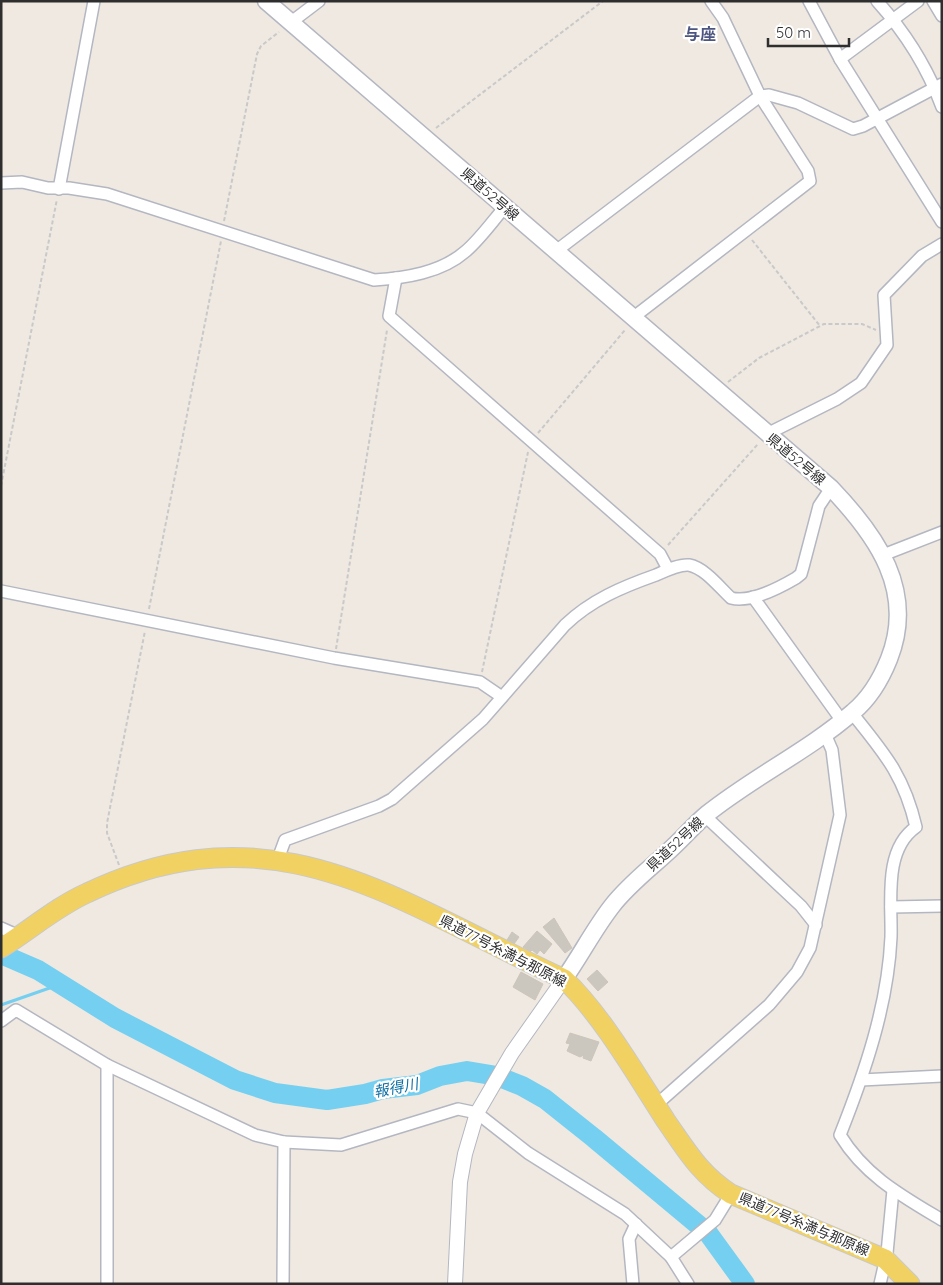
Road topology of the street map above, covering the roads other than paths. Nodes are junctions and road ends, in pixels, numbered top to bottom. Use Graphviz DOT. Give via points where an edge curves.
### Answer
graph roads {
  1 [pos="94,1"];
  2 [pos="266,1"];
  3 [pos="319,1"];
  4 [pos="711,1"];
  5 [pos="809,1"];
  6 [pos="877,1"];
  7 [pos="918,1"];
  8 [pos="933,1"];
  9 [pos="942,16"];
  10 [pos="894,20"];
  11 [pos="290,23"];
  12 [pos="840,59"];
  13 [pos="938,86"];
  14 [pos="760,96"];
  15 [pos="942,107"];
  16 [pos="878,117"];
  17 [pos="1,182"];
  18 [pos="59,189"];
  19 [pos="504,208"];
  20 [pos="942,222"];
  21 [pos="942,244"];
  22 [pos="556,251"];
  23 [pos="396,278"];
  24 [pos="635,319"];
  25 [pos="767,434"];
  26 [pos="830,488"];
  27 [pos="942,532"];
  28 [pos="883,555"];
  29 [pos="668,569"];
  30 [pos="1,591"];
  31 [pos="753,597"];
  32 [pos="502,698"];
  33 [pos="847,717"];
  34 [pos="825,734"];
  35 [pos="706,816"];
  36 [pos="278,860"];
  37 [pos="942,906"];
  38 [pos="891,907"];
  39 [pos="816,925"];
  40 [pos="7,939"];
  41 [pos="564,979"];
  42 [pos="1,1021"];
  43 [pos="107,1065"];
  44 [pos="942,1076"];
  45 [pos="861,1080"];
  46 [pos="656,1105"];
  47 [pos="479,1108"];
  48 [pos="284,1142"];
  49 [pos="893,1190"];
  50 [pos="731,1194"];
  51 [pos="942,1220"];
  52 [pos="636,1224"];
  53 [pos="674,1256"];
  54 [pos="885,1259"];
  55 [pos="107,1284"];
  56 [pos="283,1284"];
  57 [pos="455,1284"];
  58 [pos="633,1284"];
  59 [pos="688,1284"];
  60 [pos="880,1284"];
  61 [pos="910,1284"];
  1 -- 18 [label="street"];
  2 -- 11 [label="main road, 県道52号線"];
  3 -- 11 [label="street"];
  4 -- 14 [label="street" via="723,18"];
  5 -- 12 [label="street"];
  6 -- 10 [label="street"];
  7 -- 10 [label="street"];
  8 -- 9 [label="street"];
  10 -- 12 [label="street"];
  10 -- 13 [label="street"];
  11 -- 19 [label="main road, 県道52号線"];
  12 -- 16 [label="street"];
  13 -- 15 [label="street"];
  13 -- 16 [label="street"];
  14 -- 16 [label="street" via="798,103 852,129"];
  14 -- 22 [label="street"];
  14 -- 24 [label="street" via="808,171 810,181 638,313"];
  16 -- 20 [label="street" via="923,196"];
  17 -- 18 [label="street" via="22,182"];
  18 -- 23 [label="street" via="107,194 366,278"];
  19 -- 22 [label="main road, 県道52号線"];
  19 -- 23 [label="street" via="464,253 433,269"];
  21 -- 25 [label="street" via="922,256 884,295 887,345 862,383"];
  22 -- 24 [label="main road, 県道52号線"];
  23 -- 29 [label="street" via="389,316 660,554"];
  24 -- 25 [label="main road, 県道52号線"];
  25 -- 26 [label="main road, 県道52号線"];
  26 -- 28 [label="main road, 県道52号線" via="852,510"];
  26 -- 31 [label="street" via="819,506 801,574"];
  27 -- 28 [label="street"];
  28 -- 33 [label="main road, 県道52号線" via="898,606 896,636 880,680"];
  29 -- 31 [label="street" via="687,565 696,568 731,598"];
  29 -- 32 [label="street" via="616,590 580,612 558,632"];
  30 -- 32 [label="street" via="334,658 480,682"];
  31 -- 33 [label="street"];
  32 -- 36 [label="street" via="438,761 387,803 285,840"];
  33 -- 34 [label="main road, 県道52号線"];
  33 -- 38 [label="street" via="891,761 906,792 916,827 906,834 901,844 891,881"];
  34 -- 35 [label="main road, 県道52号線" via="730,796"];
  34 -- 39 [label="street" via="832,750 840,815"];
  35 -- 39 [label="street" via="801,906"];
  35 -- 41 [label="main road, 県道52号線" via="612,906"];
  36 -- 40 [label="main road, 県道77号糸満与那原線" via="230,856 163,865 123,877 66,904"];
  36 -- 41 [label="main road, 県道77号糸満与那原線" via="364,883"];
  37 -- 38 [label="street"];
  38 -- 45 [label="street" via="889,968"];
  39 -- 46 [label="street" via="810,948 797,972 769,1006"];
  41 -- 46 [label="main road, 県道77号糸満与那原線" via="585,1002"];
  41 -- 47 [label="street" via="512,1053"];
  42 -- 43 [label="street" via="16,1010"];
  43 -- 48 [label="street" via="255,1135"];
  43 -- 55 [label="street"];
  44 -- 45 [label="street"];
  45 -- 49 [label="street" via="840,1135 853,1156"];
  46 -- 50 [label="main road, 県道77号糸満与那原線" via="699,1168"];
  47 -- 48 [label="street" via="458,1109 341,1145"];
  47 -- 52 [label="street" via="528,1153 626,1214"];
  47 -- 57 [label="street" via="460,1182"];
  48 -- 56 [label="street"];
  49 -- 51 [label="street"];
  49 -- 54 [label="street"];
  50 -- 53 [label="street" via="715,1220"];
  50 -- 54 [label="main road, 県道77号糸満与那原線"];
  52 -- 53 [label="street"];
  52 -- 58 [label="street" via="629,1239"];
  53 -- 59 [label="street"];
  54 -- 60 [label="street"];
  54 -- 61 [label="main road, 県道77号糸満与那原線"];
}
